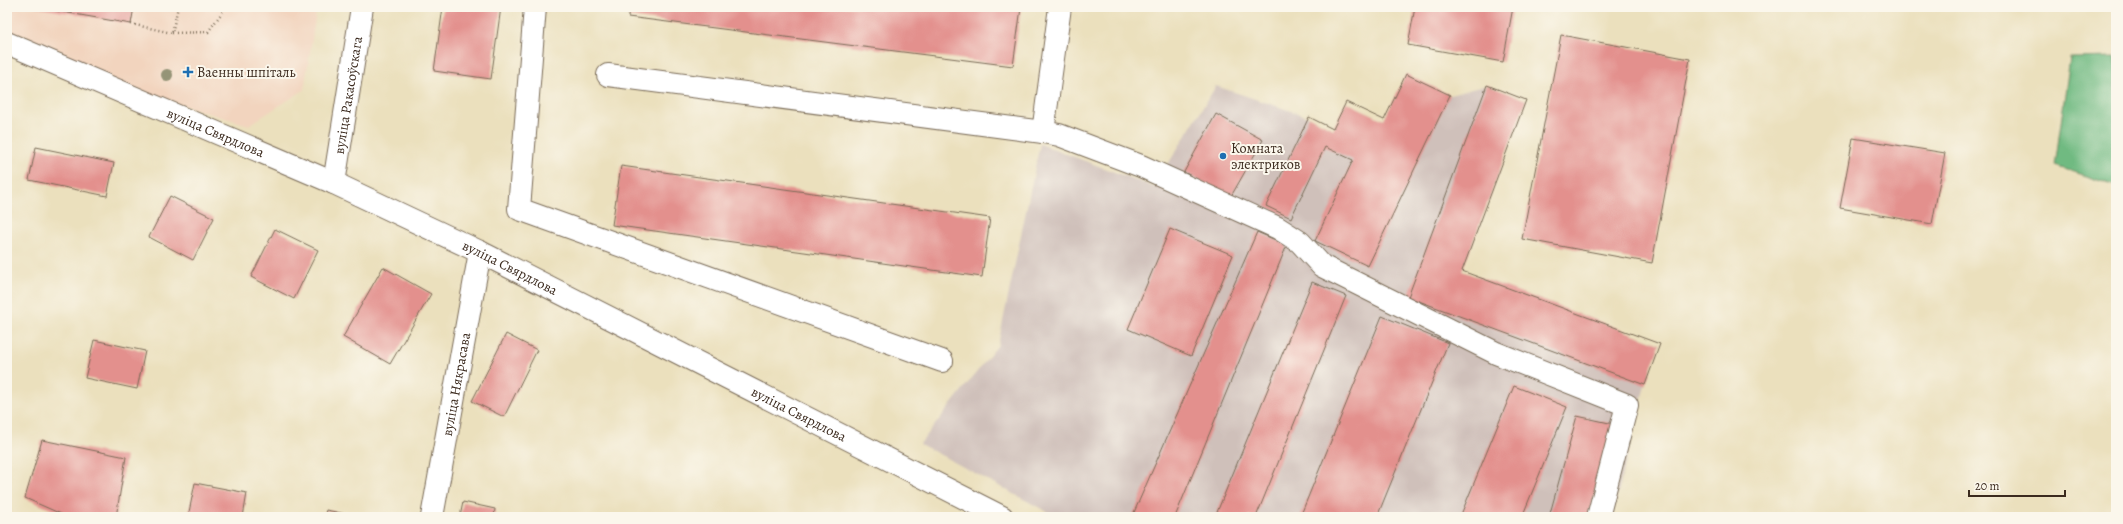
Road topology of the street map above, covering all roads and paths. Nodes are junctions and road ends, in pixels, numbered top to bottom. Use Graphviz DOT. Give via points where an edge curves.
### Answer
graph roads {
  1 [pos="178,7"];
  2 [pos="226,7"];
  3 [pos="362,7"];
  4 [pos="535,7"];
  5 [pos="1060,7"];
  6 [pos="131,24"];
  7 [pos="172,33"];
  8 [pos="7,43"];
  9 [pos="608,75"];
  10 [pos="1044,132"];
  11 [pos="334,183"];
  12 [pos="480,252"];
  13 [pos="942,361"];
  14 [pos="432,517"];
  15 [pos="1002,517"];
  16 [pos="1598,517"];
  1 -- 7 [label="path"];
  2 -- 7 [label="path" via="208,32"];
  3 -- 11 [label="street, вуліца Ракасоўскага"];
  4 -- 13 [label="street" via="519,209"];
  5 -- 10 [label="street"];
  6 -- 7 [label="path"];
  8 -- 11 [label="street, вуліца Свярдлова"];
  9 -- 10 [label="street"];
  10 -- 16 [label="street" via="1059,135 1134,163 1278,228 1300,242 1322,266 1496,353 1627,405"];
  11 -- 12 [label="street, вуліца Свярдлова"];
  12 -- 14 [label="street, вуліца Някрасава"];
  12 -- 15 [label="street, вуліца Свярдлова"];
}
